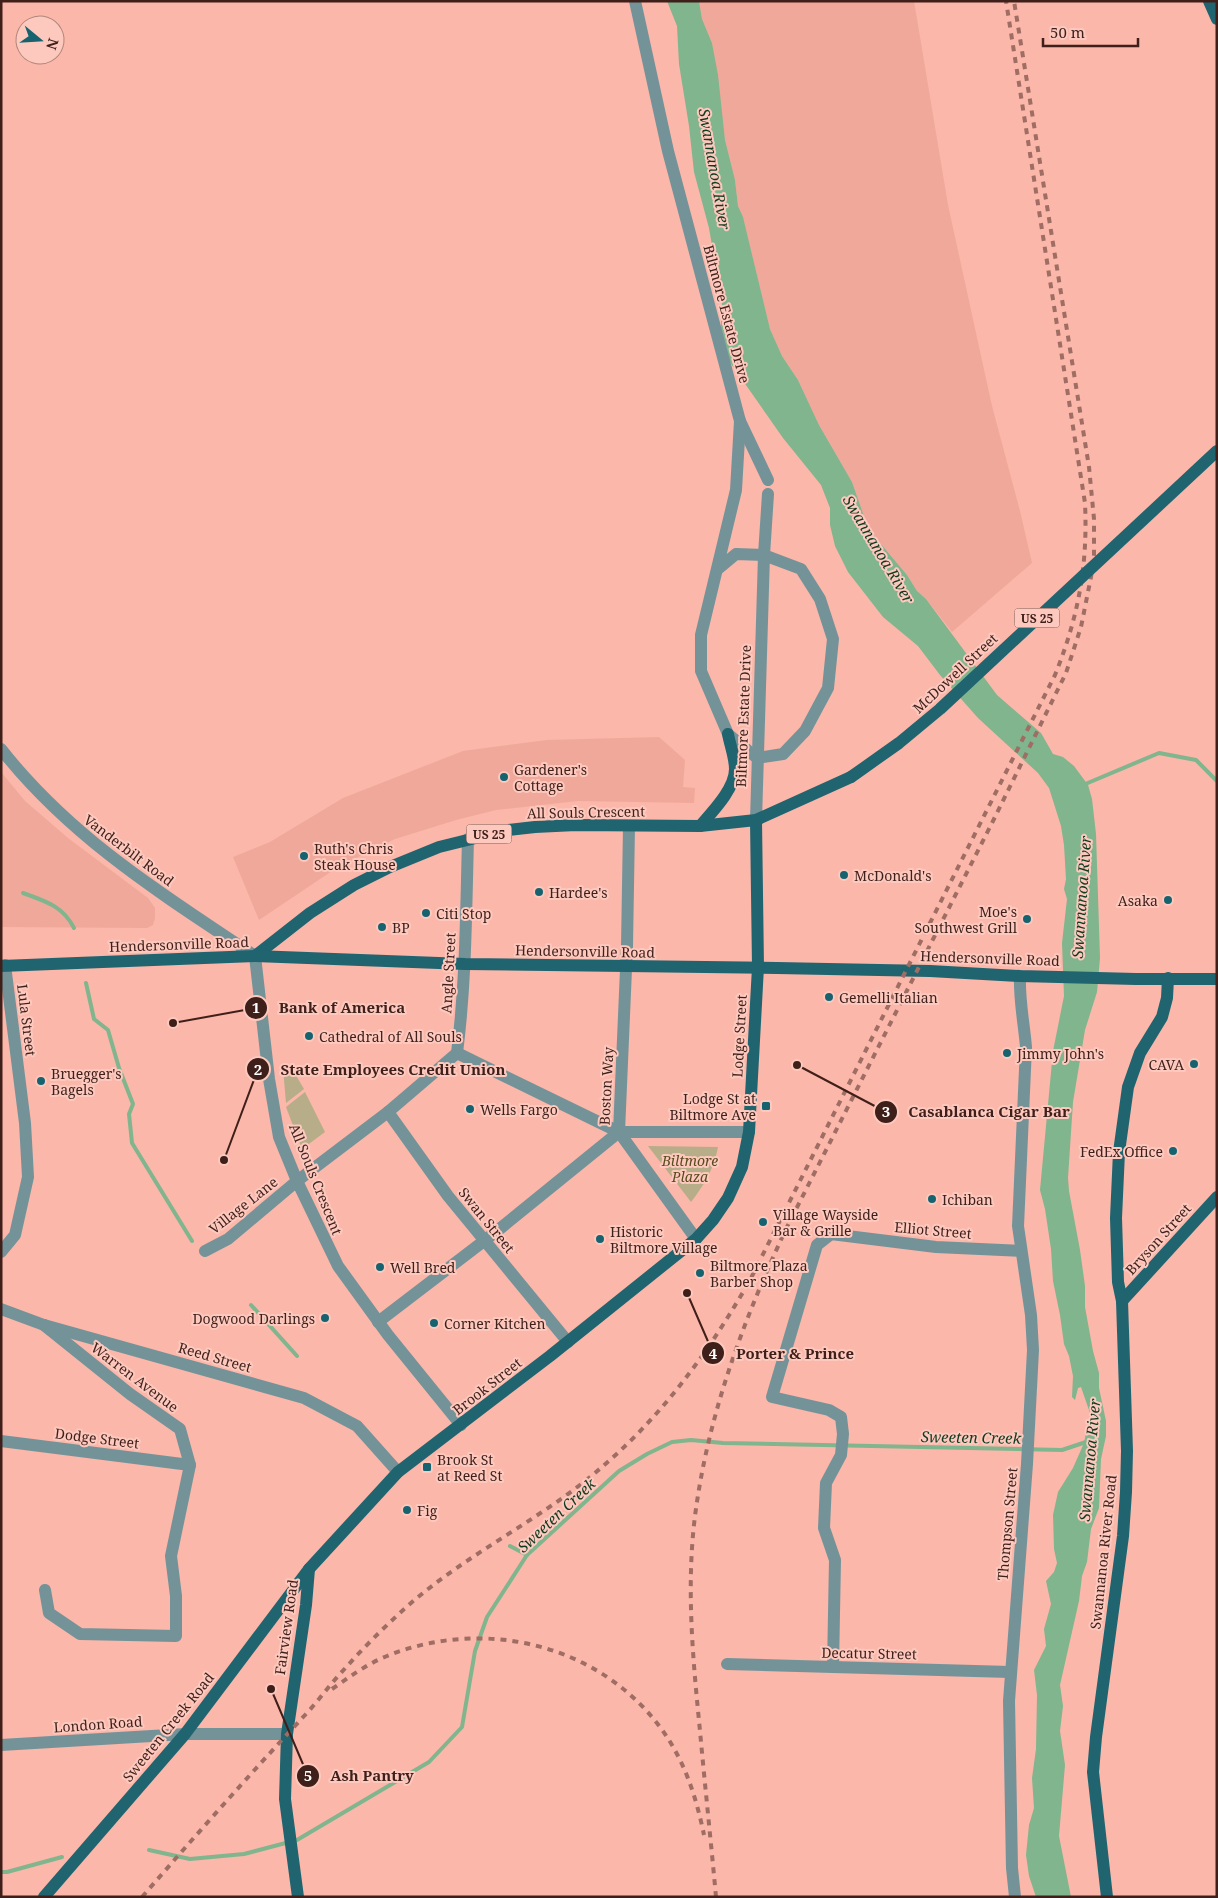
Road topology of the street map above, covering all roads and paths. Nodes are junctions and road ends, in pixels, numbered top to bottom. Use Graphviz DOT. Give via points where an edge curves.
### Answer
graph roads {
  1 [pos="635,1"];
  2 [pos="1209,1"];
  3 [pos="1217,20"];
  4 [pos="740,421"];
  5 [pos="1217,451"];
  6 [pos="768,480"];
  7 [pos="768,494"];
  8 [pos="764,555"];
  9 [pos="718,569"];
  10 [pos="728,734"];
  11 [pos="1,749"];
  12 [pos="757,758"];
  13 [pos="756,820"];
  14 [pos="629,826"];
  15 [pos="700,826"];
  16 [pos="468,839"];
  17 [pos="255,956"];
  18 [pos="465,964"];
  19 [pos="3,966"];
  20 [pos="627,966"];
  21 [pos="758,967"];
  22 [pos="1020,976"];
  23 [pos="1168,978"];
  24 [pos="1217,979"];
  25 [pos="457,1054"];
  26 [pos="388,1112"];
  27 [pos="620,1132"];
  28 [pos="750,1132"];
  29 [pos="297,1181"];
  30 [pos="1217,1197"];
  31 [pos="696,1239"];
  32 [pos="484,1240"];
  33 [pos="205,1251"];
  34 [pos="1021,1251"];
  35 [pos="1,1252"];
  36 [pos="1122,1301"];
  37 [pos="1,1309"];
  38 [pos="378,1322"];
  39 [pos="44,1325"];
  40 [pos="568,1342"];
  41 [pos="461,1425"];
  42 [pos="1,1441"];
  43 [pos="190,1464"];
  44 [pos="398,1472"];
  45 [pos="309,1569"];
  46 [pos="45,1590"];
  47 [pos="727,1664"];
  48 [pos="833,1667"];
  49 [pos="1010,1672"];
  50 [pos="185,1734"];
  51 [pos="287,1734"];
  52 [pos="1,1745"];
  53 [pos="44,1897"];
  54 [pos="298,1897"];
  55 [pos="1015,1897"];
  56 [pos="1107,1897"];
  1 -- 4 [label="street, Biltmore Estate Drive" via="668,151"];
  2 -- 3 [label="main road"];
  4 -- 6 [label="street, Biltmore Estate Drive"];
  4 -- 9 [label="street" via="736,490"];
  5 -- 13 [label="main road, McDowell Street / US 25, bridge" via="899,743 851,777"];
  7 -- 8 [label="street, Biltmore Estate Drive"];
  8 -- 9 [label="street" via="736,554"];
  8 -- 12 [label="street, Biltmore Estate Drive"];
  8 -- 12 [label="street" via="801,570 820,598 833,639 828,688 806,731 783,754"];
  9 -- 10 [label="street" via="701,635 701,671"];
  10 -- 12 [label="street"];
  10 -- 15 [label="main road" via="735,769 732,781 718,806"];
  11 -- 17 [label="street, Vanderbilt Road" via="53,808 80,832 137,878"];
  12 -- 13 [label="street, Biltmore Estate Drive"];
  13 -- 15 [label="main road, All Souls Crescent / US 25"];
  13 -- 21 [label="main road, Lodge Street"];
  14 -- 15 [label="main road, All Souls Crescent / US 25"];
  14 -- 16 [label="main road, All Souls Crescent / US 25" via="535,827"];
  14 -- 20 [label="street, Boston Way"];
  16 -- 17 [label="main road, All Souls Crescent / US 25" via="410,858 354,885 310,913"];
  16 -- 18 [label="street, Angle Street"];
  17 -- 18 [label="main road, Hendersonville Road"];
  17 -- 19 [label="main road, Hendersonville Road"];
  17 -- 29 [label="street, All Souls Crescent" via="279,1137"];
  18 -- 20 [label="main road, Hendersonville Road"];
  18 -- 25 [label="street, Angle Street"];
  19 -- 35 [label="street, Lula Street" via="25,1123 28,1177 15,1235"];
  20 -- 21 [label="main road, Hendersonville Road"];
  20 -- 27 [label="street, Boston Way"];
  21 -- 22 [label="main road, Hendersonville Road"];
  21 -- 28 [label="main road, Lodge Street"];
  22 -- 23 [label="main road, Hendersonville Road"];
  22 -- 34 [label="street, Thompson Street" via="1020,1008 1026,1047 1018,1195"];
  23 -- 24 [label="main road, Hendersonville Road"];
  23 -- 36 [label="main road, Swannanoa River Road" via="1162,1016 1140,1053 1128,1087 1116,1218 1118,1282"];
  25 -- 26 [label="street"];
  25 -- 27 [label="street"];
  26 -- 29 [label="street"];
  26 -- 32 [label="street, Swan Street"];
  27 -- 28 [label="street"];
  27 -- 31 [label="street"];
  27 -- 32 [label="street, Boston Way"];
  28 -- 31 [label="main road, Lodge Street" via="742,1167 728,1198"];
  29 -- 33 [label="street, Village Lane" via="228,1239"];
  29 -- 38 [label="street, All Souls Crescent" via="338,1266"];
  30 -- 36 [label="main road, Bryson Street"];
  31 -- 40 [label="main road, Brook Street"];
  32 -- 38 [label="street, Boston Way"];
  32 -- 40 [label="street, Swan Street"];
  34 -- 48 [label="street, Elliot Street" via="936,1247 831,1234 817,1245 772,1397 829,1410 841,1417 841,1455 826,1483 824,1528 835,1560"];
  34 -- 49 [label="street, Thompson Street" via="1033,1350"];
  36 -- 56 [label="main road, Swannanoa River Road" via="1126,1492 1093,1772"];
  37 -- 39 [label="street, Reed Street"];
  38 -- 41 [label="street, All Souls Crescent"];
  39 -- 43 [label="street, Warren Avenue" via="130,1394 180,1429"];
  39 -- 44 [label="street, Reed Street" via="304,1398 357,1426"];
  40 -- 41 [label="main road, Brook Street"];
  41 -- 44 [label="main road, Brook Street"];
  42 -- 43 [label="street, Dodge Street"];
  43 -- 46 [label="street, Warren Avenue" via="171,1556 176,1636 80,1634 49,1612"];
  44 -- 45 [label="main road, Brook Street"];
  45 -- 50 [label="main road, Sweeten Creek Road"];
  45 -- 51 [label="main road, Fairview Road"];
  47 -- 48 [label="street, Decatur Street"];
  48 -- 49 [label="street, Decatur Street"];
  49 -- 55 [label="street, Thompson Street" via="1008,1726"];
  50 -- 51 [label="street, London Road"];
  50 -- 52 [label="street, London Road"];
  50 -- 53 [label="main road, Sweeten Creek Road"];
  51 -- 54 [label="main road, Fairview Road" via="285,1799"];
}
